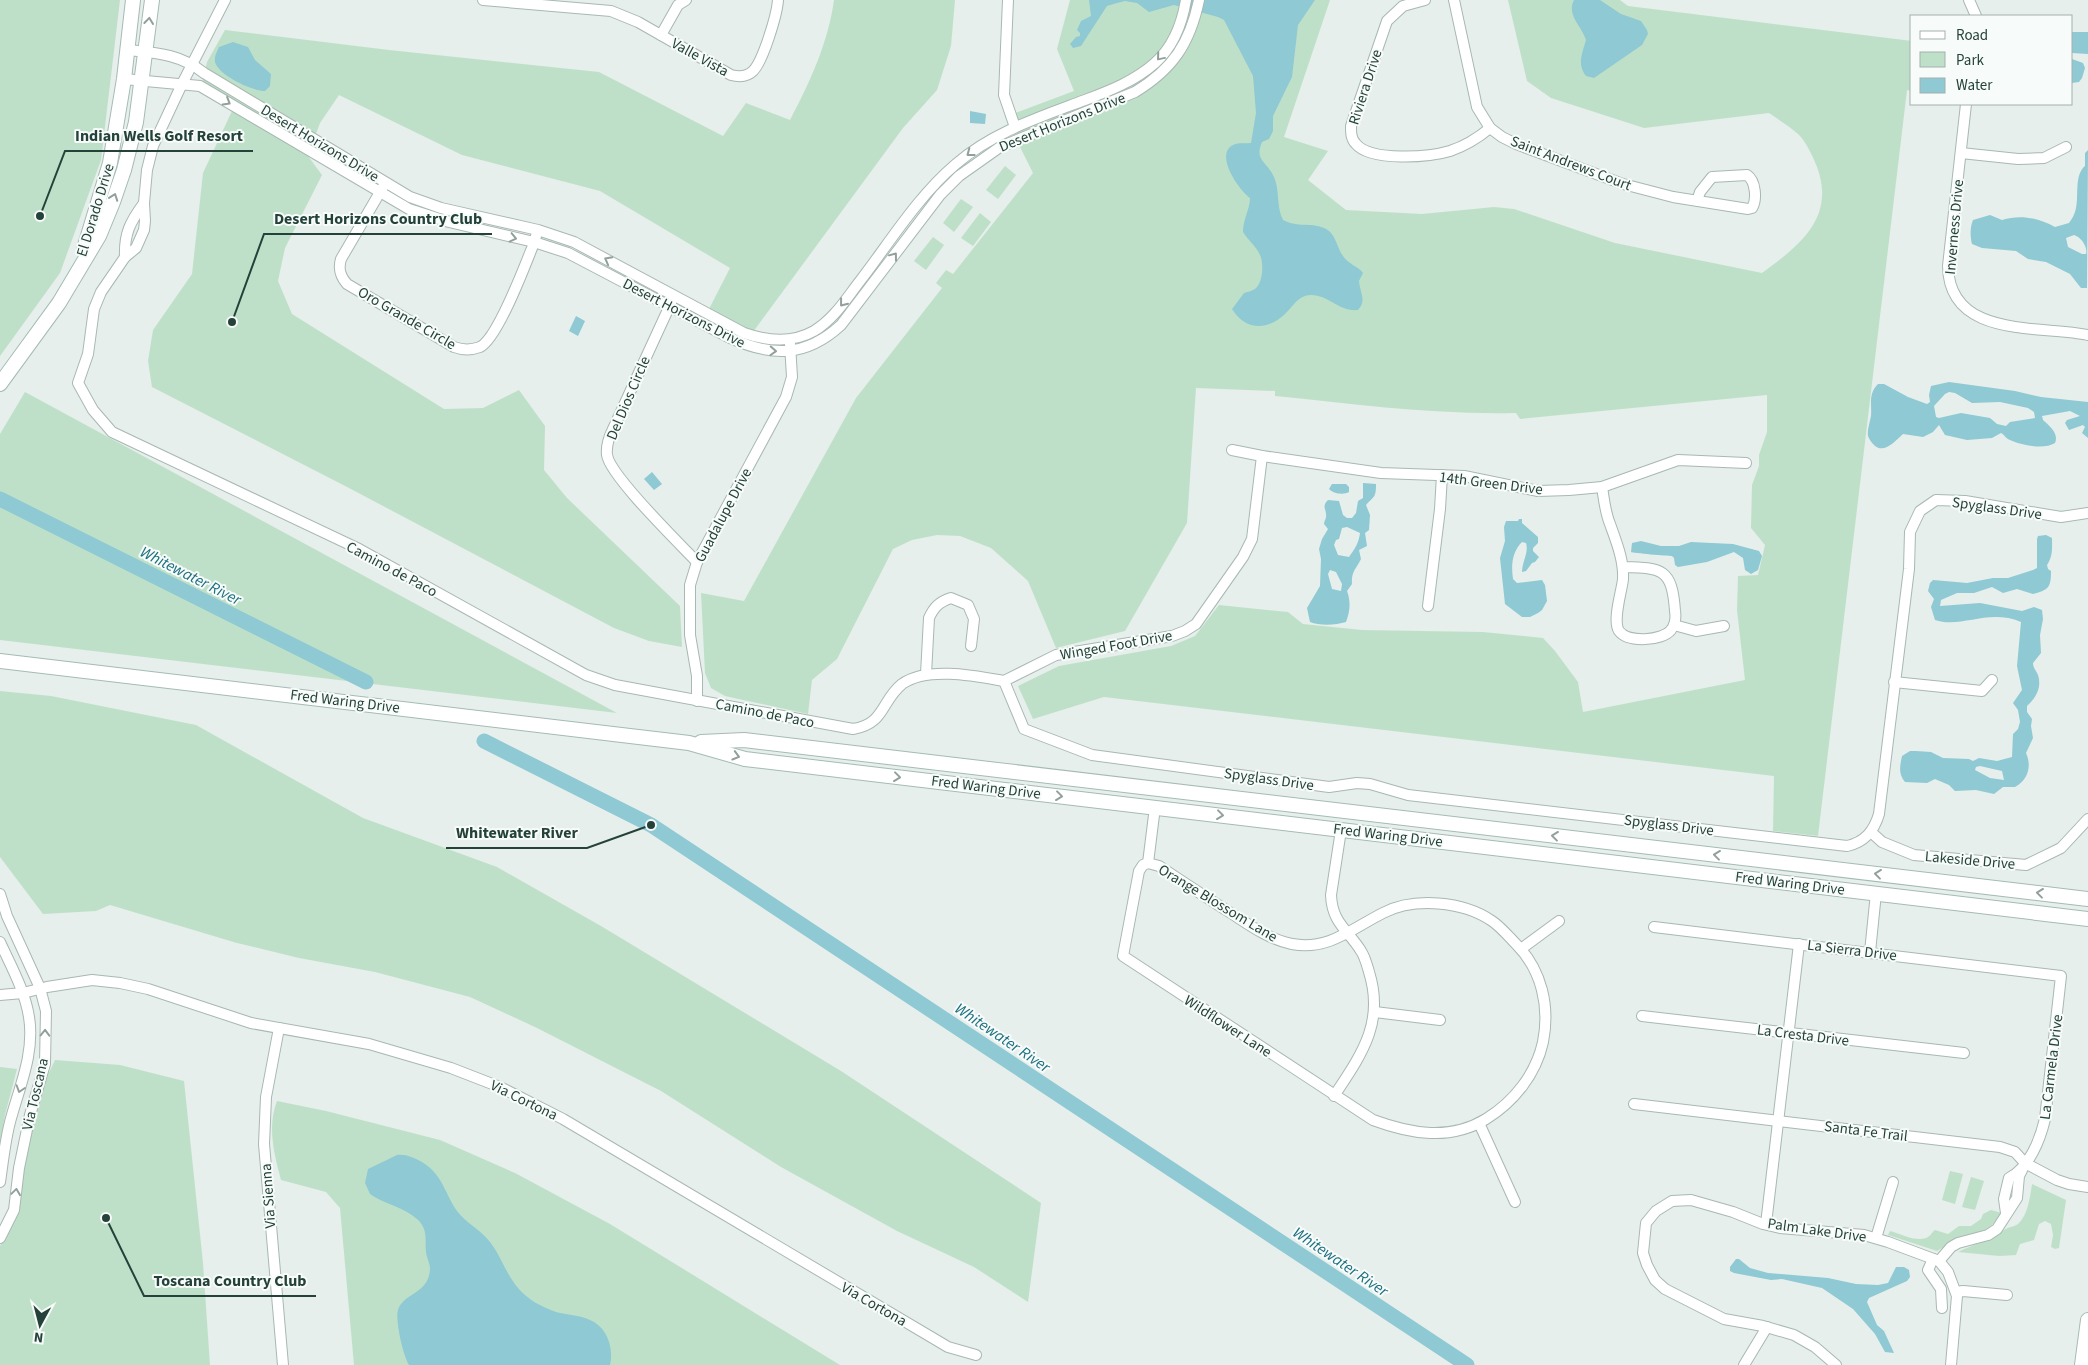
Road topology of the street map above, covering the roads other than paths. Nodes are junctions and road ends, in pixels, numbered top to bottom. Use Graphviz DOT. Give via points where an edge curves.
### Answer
graph roads {
  1 [pos="133,0"];
  2 [pos="152,0"];
  3 [pos="225,0"];
  4 [pos="483,0"];
  5 [pos="686,0"];
  6 [pos="778,0"];
  7 [pos="1008,0"];
  8 [pos="1186,0"];
  9 [pos="1199,0"];
  10 [pos="1425,0"];
  11 [pos="1454,0"];
  12 [pos="1972,1"];
  13 [pos="1976,15"];
  14 [pos="661,36"];
  15 [pos="127,50"];
  16 [pos="145,52"];
  17 [pos="194,65"];
  18 [pos="124,79"];
  19 [pos="142,80"];
  20 [pos="182,84"];
  21 [pos="1966,105"];
  22 [pos="1014,127"];
  23 [pos="1490,128"];
  24 [pos="2066,147"];
  25 [pos="1961,153"];
  26 [pos="383,188"];
  27 [pos="1697,201"];
  28 [pos="144,204"];
  29 [pos="538,230"];
  30 [pos="534,242"];
  31 [pos="125,257"];
  32 [pos="76,271"];
  33 [pos="675,295"];
  34 [pos="669,307"];
  35 [pos="2088,334"];
  36 [pos="790,339"];
  37 [pos="791,350"];
  38 [pos="0,384"];
  39 [pos="1232,450"];
  40 [pos="1262,456"];
  41 [pos="1746,463"];
  42 [pos="1442,475"];
  43 [pos="1602,486"];
  44 [pos="2088,513"];
  45 [pos="697,562"];
  46 [pos="1623,567"];
  47 [pos="1428,606"];
  48 [pos="1674,625"];
  49 [pos="1724,626"];
  50 [pos="971,646"];
  51 [pos="0,661"];
  52 [pos="926,674"];
  53 [pos="1992,680"];
  54 [pos="1004,681"];
  55 [pos="1894,682"];
  56 [pos="697,700"];
  57 [pos="689,743"];
  58 [pos="1210,795"];
  59 [pos="1079,798"];
  60 [pos="1155,807"];
  61 [pos="2088,819"];
  62 [pos="1466,826"];
  63 [pos="1341,830"];
  64 [pos="1871,832"];
  65 [pos="1147,863"];
  66 [pos="2017,890"];
  67 [pos="1876,893"];
  68 [pos="0,894"];
  69 [pos="2088,899"];
  70 [pos="2088,919"];
  71 [pos="1559,921"];
  72 [pos="1654,927"];
  73 [pos="1347,935"];
  74 [pos="0,942"];
  75 [pos="1799,944"];
  76 [pos="1521,949"];
  77 [pos="1870,952"];
  78 [pos="2051,974"];
  79 [pos="40,988"];
  80 [pos="23,993"];
  81 [pos="0,995"];
  82 [pos="1375,1012"];
  83 [pos="1642,1016"];
  84 [pos="1440,1020"];
  85 [pos="279,1028"];
  86 [pos="1788,1033"];
  87 [pos="1964,1053"];
  88 [pos="1334,1096"];
  89 [pos="1634,1104"];
  90 [pos="1778,1120"];
  91 [pos="1480,1123"];
  92 [pos="2025,1163"];
  93 [pos="0,1182"];
  94 [pos="1893,1182"];
  95 [pos="2088,1187"];
  96 [pos="1515,1202"];
  97 [pos="2006,1213"];
  98 [pos="1766,1224"];
  99 [pos="0,1238"];
  100 [pos="1876,1238"];
  101 [pos="1936,1260"];
  102 [pos="1956,1292"];
  103 [pos="2008,1295"];
  104 [pos="1942,1308"];
  105 [pos="2088,1320"];
  106 [pos="1767,1327"];
  107 [pos="976,1354"];
  108 [pos="283,1365"];
  109 [pos="1744,1365"];
  110 [pos="1836,1365"];
  111 [pos="1951,1365"];
  112 [pos="2082,1365"];
  1 -- 15 [label="main road, El Dorado Drive"];
  16 -- 2 [label="main road, El Dorado Drive, one-way"];
  3 -- 17 [label="street, Camino de Paco"];
  4 -- 14 [label="street, Valle Vista" via="611,11"];
  5 -- 14 [label="street, Valle Vista" via="678,5"];
  6 -- 14 [label="street, Valle Vista" via="773,26 757,66 743,76 731,75"];
  7 -- 22 [label="street" via="1004,95"];
  8 -- 22 [label="street, Desert Horizons Drive, one-way" via="1175,38 1155,63 1143,72 1106,92"];
  37 -- 9 [label="street, Desert Horizons Drive, one-way" via="823,340 841,325 940,195 959,176 1000,146 1113,101 1149,83 1168,67 1182,50"];
  10 -- 23 [label="street, Riviera Drive" via="1403,6 1387,21 1351,126 1352,138 1368,152 1416,156 1448,152"];
  11 -- 23 [label="street, Saint Andrews Court" via="1477,107"];
  12 -- 13 [label="street"];
  15 -- 16 [label="street, Desert Horizons Drive"];
  15 -- 18 [label="main road, El Dorado Drive"];
  16 -- 17 [label="street, Desert Horizons Drive" via="172,55"];
  16 -- 19 [label="main road, El Dorado Drive"];
  17 -- 20 [label="street, Camino de Paco"];
  17 -- 26 [label="street, Desert Horizons Drive"];
  18 -- 19 [label="street, Desert Horizons Drive"];
  18 -- 32 [label="main road, El Dorado Drive" via="110,163"];
  19 -- 20 [label="street, Desert Horizons Drive"];
  32 -- 19 [label="main road, El Dorado Drive, one-way" via="99,236 113,202 131,144"];
  20 -- 26 [label="street, Desert Horizons Drive, one-way" via="200,86"];
  20 -- 28 [label="street, Camino de Paco" via="154,146 147,170"];
  21 -- 25 [label="street, Inverness Drive"];
  22 -- 36 [label="street, Desert Horizons Drive, one-way" via="954,165 915,209 835,314 812,332"];
  23 -- 27 [label="street, Saint Andrews Court" via="1516,144 1623,184"];
  24 -- 25 [label="street" via="2044,158 2018,159"];
  25 -- 35 [label="street, Inverness Drive" via="1948,266 1950,283 1958,299 1971,312 1995,324"];
  26 -- 29 [label="street, Desert Horizons Drive" via="424,203"];
  26 -- 30 [label="street, Desert Horizons Drive, one-way" via="424,215"];
  26 -- 30 [label="street, Oro Grande Circle" via="341,259 340,275 347,284 454,347 468,350 481,346 494,334"];
  27 -- 27 [label="street, Saint Andrews Court" via="1752,208 1755,197 1753,182 1740,175 1712,178"];
  28 -- 31 [label="street" via="129,224 124,244"];
  28 -- 31 [label="street, Camino de Paco" via="144,230 136,248"];
  29 -- 30 [label="street, Oro Grande Circle"];
  33 -- 29 [label="street, Desert Horizons Drive, one-way" via="574,242"];
  30 -- 34 [label="street, Desert Horizons Drive" via="578,257"];
  31 -- 56 [label="street, Camino de Paco" via="101,292 94,309 88,354 78,383 93,410 112,432 359,550 586,675 616,685"];
  32 -- 38 [label="main road, El Dorado Drive" via="59,303"];
  33 -- 34 [label="street, Del Dios Circle"];
  33 -- 36 [label="street, Desert Horizons Drive" via="744,333 766,339"];
  34 -- 37 [label="street, Desert Horizons Drive, one-way" via="749,347 768,351"];
  34 -- 45 [label="street, Del Dios Circle" via="608,440 607,455 620,480"];
  36 -- 37 [label="street, Guadalupe Drive"];
  37 -- 45 [label="street, Guadalupe Drive" via="792,377 786,397"];
  39 -- 40 [label="street, 14th Green Drive"];
  40 -- 42 [label="street, 14th Green Drive" via="1381,473"];
  40 -- 54 [label="street, Winged Foot Drive" via="1252,539 1196,624 1172,636 1056,655"];
  41 -- 43 [label="street, 14th Green Drive" via="1678,460"];
  42 -- 43 [label="street, 14th Green Drive" via="1464,476 1538,491"];
  42 -- 47 [label="street"];
  43 -- 46 [label="street"];
  44 -- 55 [label="street, Spyglass Drive" via="2061,517 1965,501 1936,500 1920,511 1910,532 1909,569"];
  45 -- 56 [label="street, Guadalupe Drive" via="690,585 690,635 697,676"];
  46 -- 48 [label="street" via="1654,568 1665,574 1671,585 1675,607"];
  46 -- 48 [label="street" via="1617,625 1621,633 1640,640 1666,634"];
  48 -- 49 [label="street" via="1696,630"];
  50 -- 52 [label="street" via="974,619 968,605 951,598 940,602 928,618"];
  51 -- 57 [label="main road, Fred Waring Drive"];
  52 -- 54 [label="street"];
  52 -- 56 [label="street, Camino de Paco" via="902,684 878,718 867,726 844,729"];
  53 -- 55 [label="street" via="1982,691"];
  54 -- 64 [label="street, Spyglass Drive" via="1024,729 1092,755 1329,787 1370,784 1408,796 1841,846 1861,841"];
  55 -- 64 [label="street, Spyglass Drive" via="1879,814"];
  57 -- 58 [label="main road, Fred Waring Drive" via="744,740"];
  57 -- 59 [label="main road, Fred Waring Drive, one-way" via="745,759"];
  58 -- 59 [label="main road" via="1173,800 1088,790"];
  58 -- 62 [label="main road, Fred Waring Drive"];
  59 -- 60 [label="main road, Fred Waring Drive"];
  60 -- 63 [label="main road, Fred Waring Drive, one-way"];
  60 -- 65 [label="street"];
  61 -- 64 [label="street, Lakeside Drive" via="2061,848 2026,865 1914,855 1882,842"];
  62 -- 63 [label="main road" via="1416,829 1348,822 1342,825"];
  66 -- 62 [label="main road, Fred Waring Drive, one-way"];
  63 -- 67 [label="main road, Fred Waring Drive"];
  63 -- 73 [label="street" via="1331,906"];
  65 -- 73 [label="street, Orange Blossom Lane" via="1159,866 1255,928 1284,942 1308,946"];
  65 -- 88 [label="street, Wildflower Lane" via="1139,871 1122,956"];
  66 -- 67 [label="main road" via="1960,895 1885,886"];
  69 -- 66 [label="main road, Fred Waring Drive, one-way"];
  67 -- 70 [label="main road, Fred Waring Drive"];
  67 -- 77 [label="street"];
  68 -- 79 [label="street, Via Toscana"];
  71 -- 76 [label="street"];
  72 -- 75 [label="street, La Sierra Drive"];
  73 -- 76 [label="street, Orange Blossom Lane" via="1384,912 1419,903 1434,903 1450,905 1491,920"];
  73 -- 82 [label="street" via="1366,962 1372,981"];
  74 -- 80 [label="street, Via Toscana"];
  75 -- 77 [label="street, La Sierra Drive"];
  75 -- 86 [label="street"];
  76 -- 91 [label="street, Wildflower Lane" via="1542,988 1546,1021 1540,1055 1517,1093"];
  77 -- 78 [label="street, La Sierra Drive"];
  78 -- 92 [label="street, La Carmela Drive" via="2061,976 2061,986 2045,1119 2041,1134"];
  79 -- 80 [label="street, Via Cortona"];
  79 -- 85 [label="street, Via Cortona" via="92,980 120,983 251,1023"];
  99 -- 79 [label="street, Via Toscana, one-way" via="14,1210 30,1115 45,1064 46,1011"];
  80 -- 81 [label="street, Via Cortona"];
  80 -- 93 [label="street, Via Toscana, one-way" via="30,1018 29,1053 10,1123"];
  82 -- 84 [label="street"];
  82 -- 88 [label="street" via="1366,1042"];
  83 -- 86 [label="street, La Cresta Drive"];
  85 -- 107 [label="street, Via Cortona" via="386,1049 451,1068 500,1087 563,1119 948,1346"];
  85 -- 108 [label="street, Via Sienna" via="266,1097 264,1144"];
  86 -- 87 [label="street, La Cresta Drive"];
  86 -- 90 [label="street"];
  88 -- 91 [label="street, Wildflower Lane" via="1373,1120 1416,1133 1448,1133"];
  89 -- 90 [label="street, Santa Fe Trail"];
  90 -- 92 [label="street, Santa Fe Trail" via="2000,1147 2015,1152"];
  90 -- 98 [label="street"];
  91 -- 96 [label="street"];
  92 -- 95 [label="street, Santa Fe Trail" via="2069,1184"];
  92 -- 97 [label="street, La Carmela Drive" via="2019,1176 2017,1198"];
  92 -- 97 [label="street, La Carmela Drive" via="2017,1174 2009,1178"];
  94 -- 100 [label="street"];
  97 -- 101 [label="street, La Carmela Drive" via="1997,1229 1988,1235 1958,1243"];
  98 -- 100 [label="street, Palm Lake Drive"];
  98 -- 106 [label="street, Palm Lake Drive" via="1709,1204 1676,1200 1656,1211 1646,1223 1643,1253 1655,1280 1665,1289 1724,1319"];
  100 -- 101 [label="street, Palm Lake Drive"];
  101 -- 102 [label="street" via="1948,1272"];
  101 -- 104 [label="street" via="1928,1270 1940,1285"];
  102 -- 103 [label="street"];
  102 -- 111 [label="street" via="1958,1303"];
  105 -- 112 [label="main road"];
  106 -- 109 [label="street"];
  106 -- 110 [label="street, Palm Lake Drive" via="1794,1335"];
}
